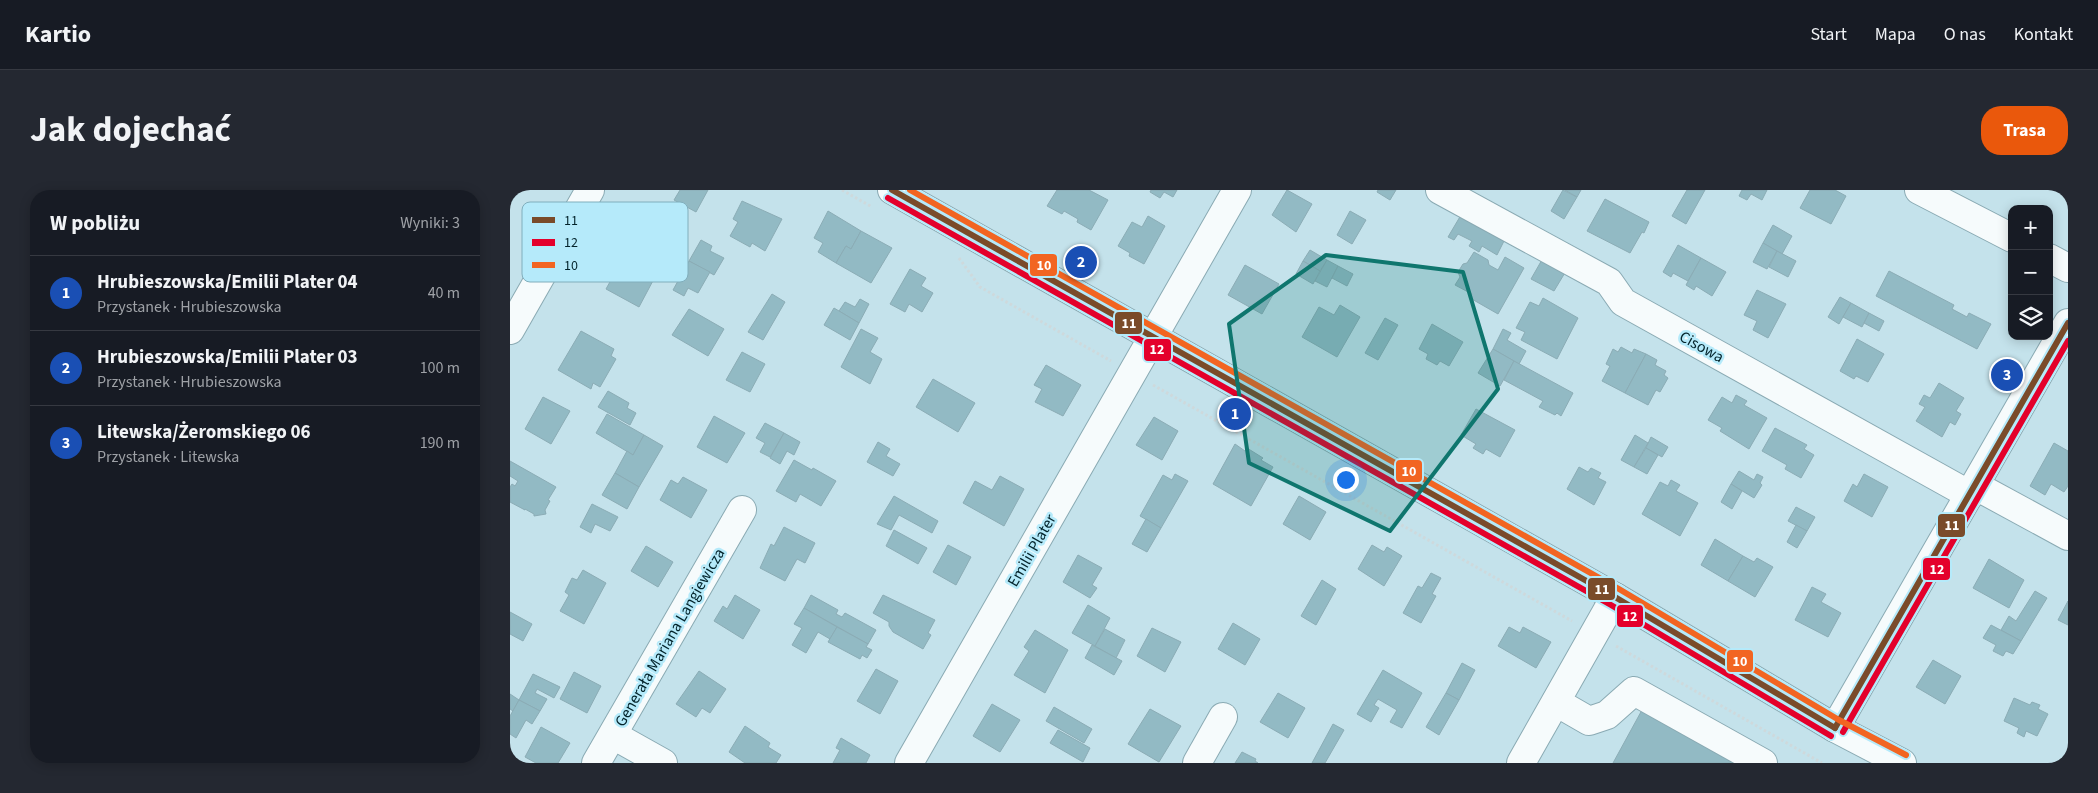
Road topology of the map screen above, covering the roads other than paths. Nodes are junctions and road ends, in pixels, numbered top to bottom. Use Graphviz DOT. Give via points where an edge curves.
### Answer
graph roads {
  1 [pos="590,190"];
  2 [pos="892,190"];
  3 [pos="1237,190"];
  4 [pos="1440,190"];
  5 [pos="1918,190"];
  6 [pos="583,202"];
  7 [pos="2008,236"];
  8 [pos="2053,260"];
  9 [pos="2068,268"];
  10 [pos="537,282"];
  11 [pos="2068,323"];
  12 [pos="510,330"];
  13 [pos="1154,336"];
  14 [pos="1973,490"];
  15 [pos="742,510"];
  16 [pos="2068,536"];
  17 [pos="1614,597"];
  18 [pos="1556,702"];
  19 [pos="1223,717"];
  20 [pos="1835,728"];
  21 [pos="612,735"];
  22 [pos="596,763"];
  23 [pos="663,763"];
  24 [pos="909,763"];
  25 [pos="1197,763"];
  26 [pos="1522,763"];
  27 [pos="1763,763"];
  28 [pos="1902,763"];
  1 -- 6 [label="street"];
  2 -- 13 [label="street"];
  3 -- 13 [label="street, Emilii Plater"];
  4 -- 14 [label="street, Cisowa" via="1609,282 1623,302"];
  5 -- 7 [label="street"];
  8 -- 9 [label="street"];
  10 -- 12 [label="street"];
  11 -- 14 [label="street"];
  13 -- 17 [label="street"];
  13 -- 24 [label="street, Emilii Plater"];
  14 -- 16 [label="street, Cisowa"];
  14 -- 20 [label="street"];
  15 -- 21 [label="street, Generała Mariana Langiewicza"];
  17 -- 18 [label="street"];
  17 -- 20 [label="street"];
  18 -- 26 [label="street"];
  18 -- 27 [label="street" via="1589,721 1607,715 1634,691"];
  19 -- 25 [label="street"];
  20 -- 28 [label="street"];
  21 -- 22 [label="street, Generała Mariana Langiewicza"];
  21 -- 23 [label="street"];
}
